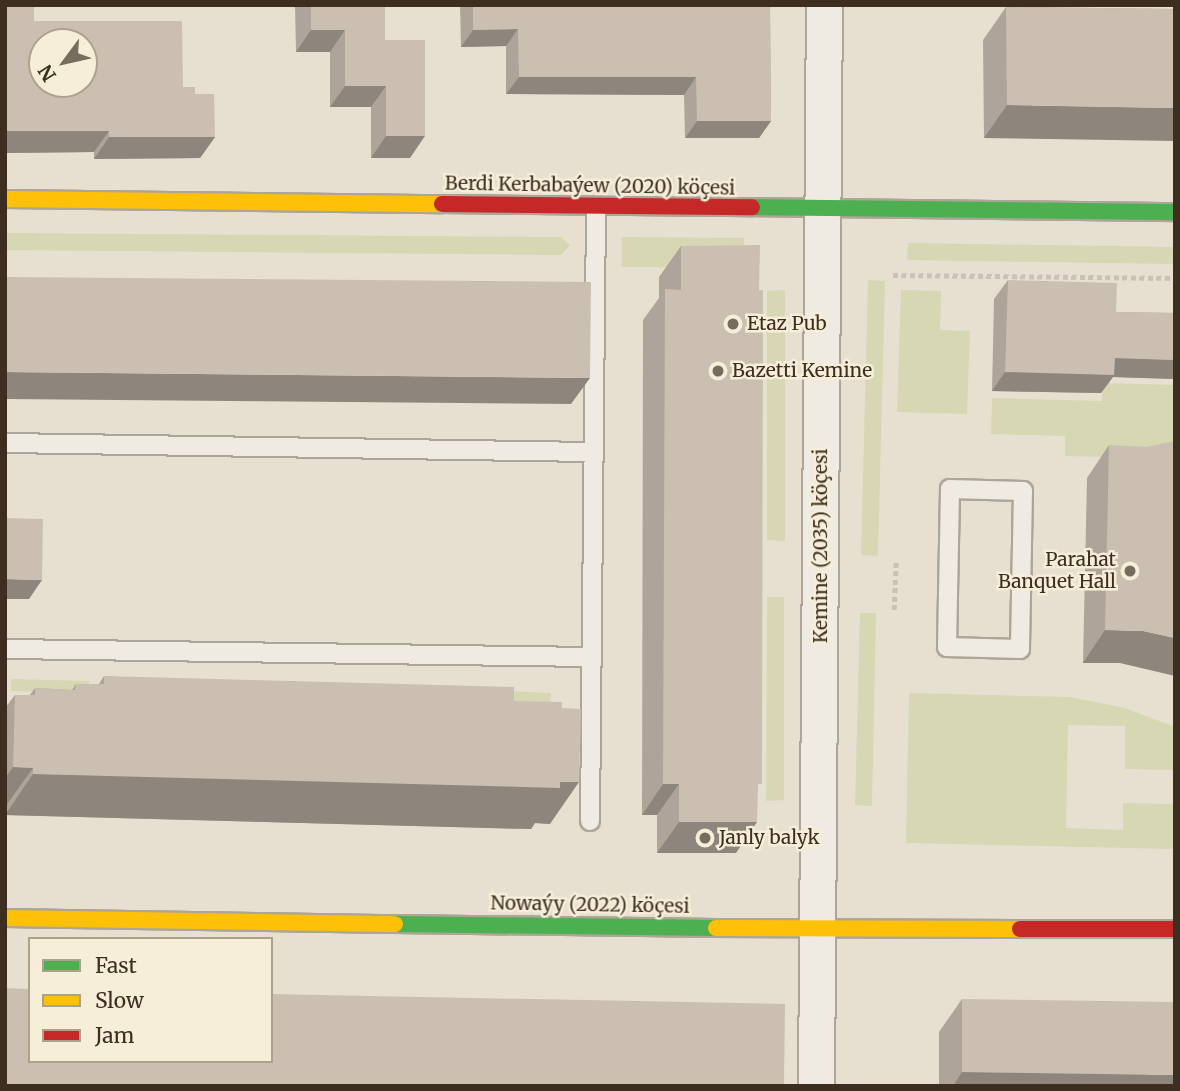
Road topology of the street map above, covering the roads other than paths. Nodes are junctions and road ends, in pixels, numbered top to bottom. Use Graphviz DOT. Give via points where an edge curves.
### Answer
graph roads {
  1 [pos="824,5"];
  2 [pos="5,199"];
  3 [pos="596,207"];
  4 [pos="823,211"];
  5 [pos="1175,212"];
  6 [pos="5,443"];
  7 [pos="593,452"];
  8 [pos="950,489"];
  9 [pos="5,649"];
  10 [pos="591,657"];
  11 [pos="590,821"];
  12 [pos="5,918"];
  13 [pos="1175,929"];
  14 [pos="818,930"];
  15 [pos="816,1086"];
  1 -- 4 [label="street, Kemine (2035) köçesi"];
  2 -- 3 [label="street, Berdi Kerbabaýew (2020) köçesi"];
  3 -- 4 [label="street, Berdi Kerbabaýew (2020) köçesi"];
  3 -- 7 [label="lane"];
  4 -- 5 [label="street, Berdi Kerbabaýew (2020) köçesi"];
  4 -- 14 [label="street, Kemine (2035) köçesi"];
  6 -- 7 [label="lane"];
  7 -- 10 [label="lane"];
  8 -- 8 [label="lane" via="1023,491 1020,649 947,647"];
  9 -- 10 [label="lane"];
  10 -- 11 [label="lane"];
  12 -- 14 [label="street, Nowaýy (2022) köçesi"];
  13 -- 14 [label="street, Nowaýy (2022) köçesi"];
  14 -- 15 [label="street, Kemine (2035) köçesi"];
}
